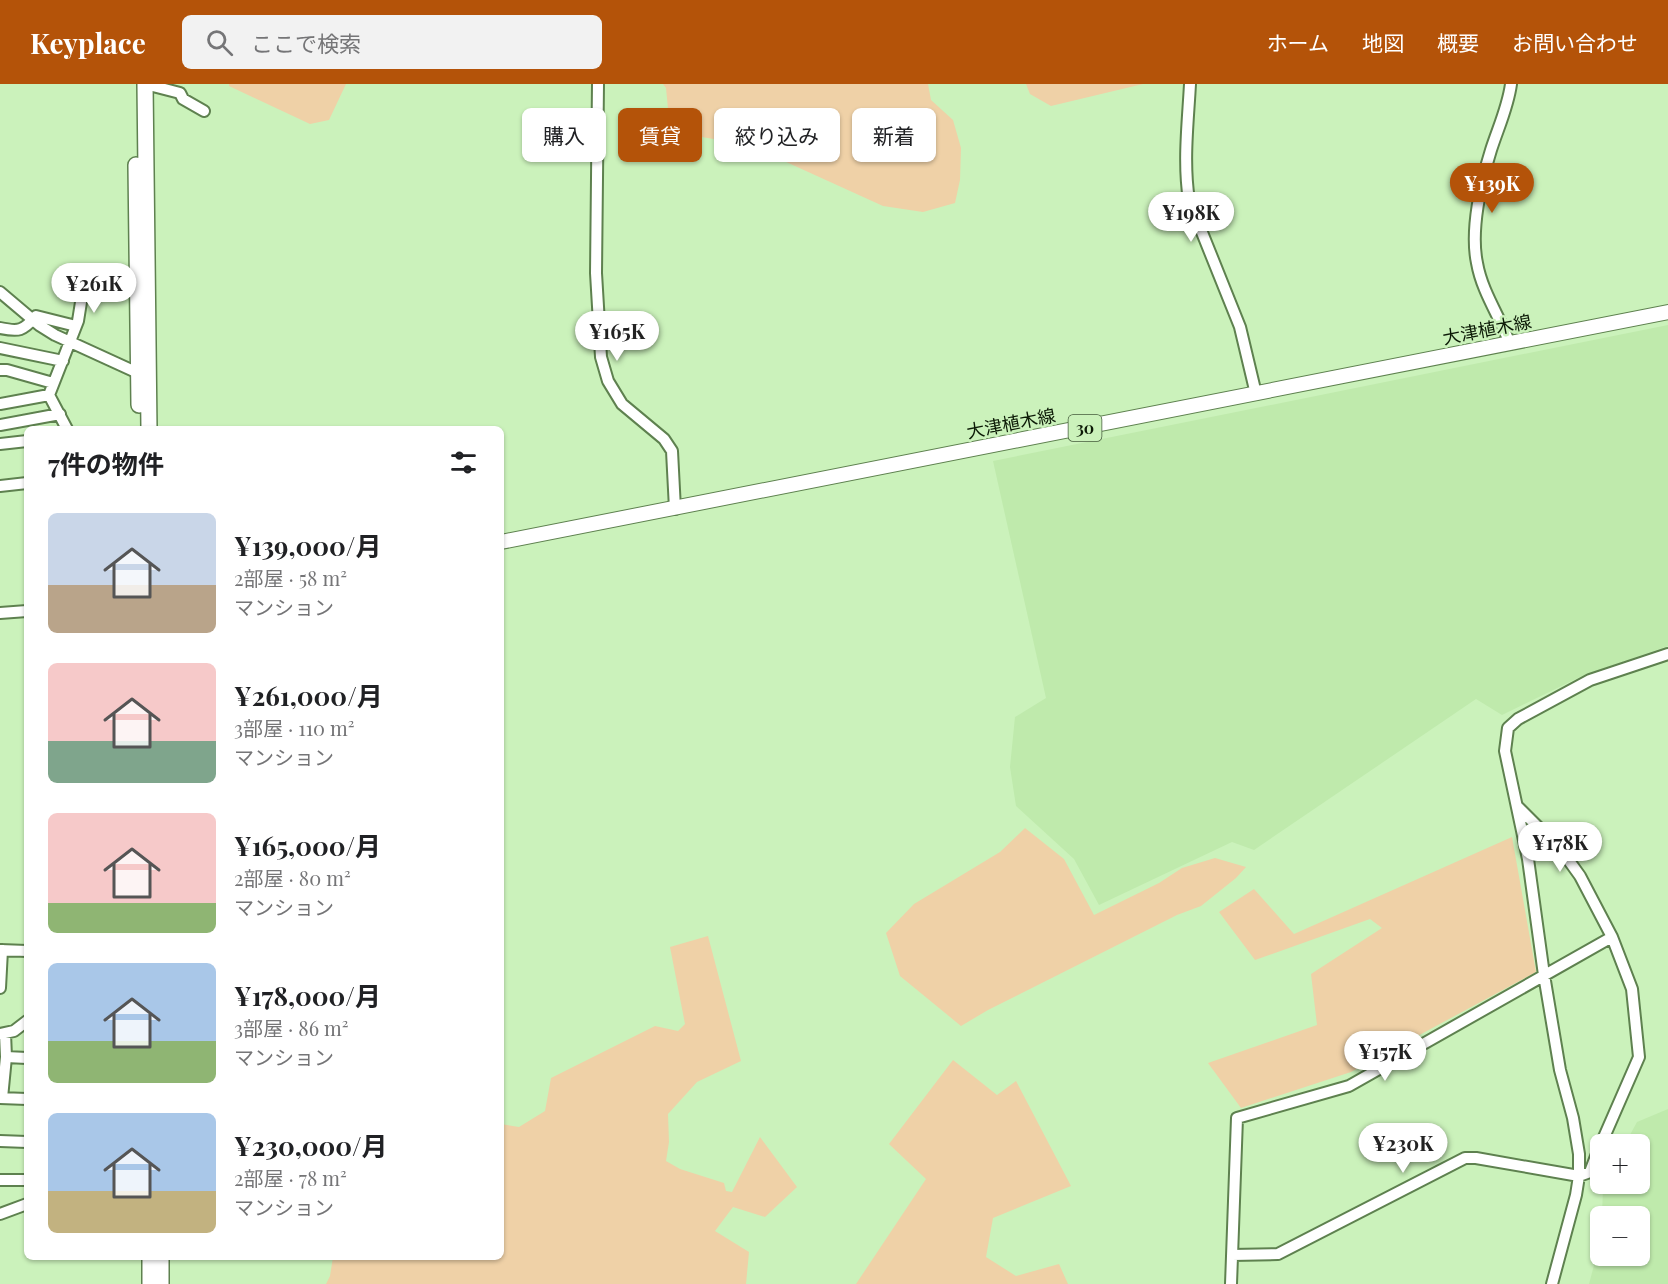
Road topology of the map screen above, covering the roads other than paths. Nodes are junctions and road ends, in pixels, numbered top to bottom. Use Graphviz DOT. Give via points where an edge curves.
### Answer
graph roads {
  1 [pos="135,84"];
  2 [pos="145,84"];
  3 [pos="598,84"];
  4 [pos="1190,84"];
  5 [pos="1511,84"];
  6 [pos="204,111"];
  7 [pos="85,277"];
  8 [pos="0,292"];
  9 [pos="1668,312"];
  10 [pos="32,320"];
  11 [pos="76,326"];
  12 [pos="0,327"];
  13 [pos="70,342"];
  14 [pos="1510,344"];
  15 [pos="0,348"];
  16 [pos="63,361"];
  17 [pos="0,370"];
  18 [pos="144,374"];
  19 [pos="53,383"];
  20 [pos="1256,394"];
  21 [pos="49,395"];
  22 [pos="0,404"];
  23 [pos="60,414"];
  24 [pos="0,425"];
  25 [pos="66,426"];
  26 [pos="139,426"];
  27 [pos="149,426"];
  28 [pos="24,441"];
  29 [pos="0,444"];
  30 [pos="24,483"];
  31 [pos="0,486"];
  32 [pos="675,509"];
  33 [pos="504,541"];
  34 [pos="24,611"];
  35 [pos="0,613"];
  36 [pos="1668,654"];
  37 [pos="1517,805"];
  38 [pos="1612,937"];
  39 [pos="1,950"];
  40 [pos="24,951"];
  41 [pos="1544,975"];
  42 [pos="0,988"];
  43 [pos="24,1023"];
  44 [pos="3,1034"];
  45 [pos="6,1057"];
  46 [pos="24,1058"];
  47 [pos="1,1098"];
  48 [pos="24,1099"];
  49 [pos="1606,1134"];
  50 [pos="0,1141"];
  51 [pos="24,1142"];
  52 [pos="1590,1172"];
  53 [pos="1580,1176"];
  54 [pos="0,1180"];
  55 [pos="24,1180"];
  56 [pos="24,1205"];
  57 [pos="0,1214"];
  58 [pos="1232,1255"];
  59 [pos="150,1260"];
  60 [pos="161,1260"];
  61 [pos="150,1284"];
  62 [pos="161,1284"];
  63 [pos="1231,1284"];
  64 [pos="1551,1284"];
  1 -- 18 [label="highway"];
  2 -- 6 [label="street" via="180,93"];
  2 -- 18 [label="highway"];
  3 -- 32 [label="street" via="596,273 601,357 608,381 622,404 664,439 672,451"];
  4 -- 20 [label="street" via="1186,156 1189,201 1240,327"];
  5 -- 14 [label="street" via="1483,180 1475,234 1477,266"];
  7 -- 11 [label="street"];
  8 -- 10 [label="street"];
  9 -- 14 [label="main road, 大津植木線 / 30"];
  10 -- 11 [label="street" via="36,316"];
  10 -- 12 [label="street" via="21,330"];
  10 -- 13 [label="street"];
  11 -- 13 [label="street"];
  13 -- 16 [label="street"];
  13 -- 18 [label="street"];
  14 -- 20 [label="main road, 大津植木線 / 30"];
  15 -- 16 [label="street"];
  16 -- 19 [label="street"];
  17 -- 19 [label="street"];
  18 -- 26 [label="highway"];
  18 -- 27 [label="highway"];
  19 -- 21 [label="street"];
  20 -- 32 [label="main road, 大津植木線 / 30"];
  21 -- 22 [label="street"];
  21 -- 23 [label="street"];
  23 -- 24 [label="street"];
  23 -- 25 [label="street"];
  28 -- 29 [label="street"];
  30 -- 31 [label="street"];
  32 -- 33 [label="main road, 大津植木線 / 30"];
  34 -- 35 [label="street"];
  36 -- 37 [label="street" via="1590,680 1508,728 1505,751"];
  37 -- 38 [label="street" via="1562,851 1580,876"];
  37 -- 41 [label="street"];
  38 -- 41 [label="street"];
  38 -- 49 [label="street" via="1632,989 1639,1057"];
  39 -- 40 [label="street"];
  39 -- 42 [label="street"];
  41 -- 53 [label="street" via="1560,1070 1573,1118"];
  41 -- 58 [label="street" via="1349,1086 1237,1118"];
  43 -- 44 [label="street"];
  44 -- 45 [label="street"];
  45 -- 46 [label="street"];
  45 -- 47 [label="street"];
  47 -- 48 [label="street"];
  50 -- 51 [label="street"];
  52 -- 53 [label="street"];
  53 -- 58 [label="street" via="1465,1158 1278,1254"];
  53 -- 64 [label="street"];
  54 -- 55 [label="street"];
  56 -- 57 [label="street"];
  58 -- 63 [label="street"];
  59 -- 61 [label="highway"];
  60 -- 62 [label="highway"];
}
